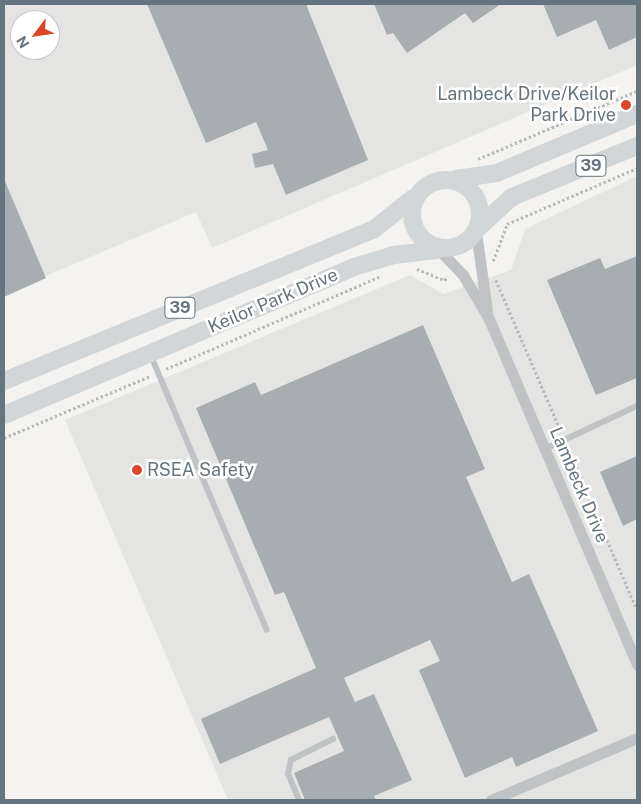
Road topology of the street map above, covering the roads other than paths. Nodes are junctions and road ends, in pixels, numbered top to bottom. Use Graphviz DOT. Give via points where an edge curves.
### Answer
graph roads {
  1 [pos="637,114"];
  2 [pos="637,146"];
  3 [pos="456,179"];
  4 [pos="412,199"];
  5 [pos="477,230"];
  6 [pos="438,250"];
  7 [pos="489,319"];
  8 [pos="150,353"];
  9 [pos="4,381"];
  10 [pos="637,406"];
  11 [pos="4,415"];
  12 [pos="545,449"];
  13 [pos="267,629"];
  14 [pos="637,665"];
  15 [pos="637,738"];
  16 [pos="333,739"];
  17 [pos="299,800"];
  18 [pos="491,800"];
  1 -- 3 [label="main road, 39" via="497,173"];
  2 -- 5 [label="main road, 39" via="512,197"];
  3 -- 4 [label="main road, 39" via="433,181"];
  3 -- 5 [label="main road" via="475,197"];
  4 -- 6 [label="main road" via="417,229"];
  4 -- 9 [label="main road, Keilor Park Drive / 39" via="373,230"];
  5 -- 6 [label="main road, 39" via="464,243"];
  5 -- 7 [label="street, Lambeck Drive" via="477,260"];
  6 -- 7 [label="street, Lambeck Drive" via="457,268"];
  6 -- 8 [label="main road, Keilor Park Drive / 39" via="368,262"];
  7 -- 12 [label="street, Lambeck Drive"];
  8 -- 11 [label="main road, Keilor Park Drive / 39"];
  8 -- 13 [label="lane"];
  10 -- 12 [label="lane"];
  12 -- 14 [label="street, Lambeck Drive"];
  15 -- 18 [label="street"];
  16 -- 17 [label="lane" via="290,760 288,774"];
}
